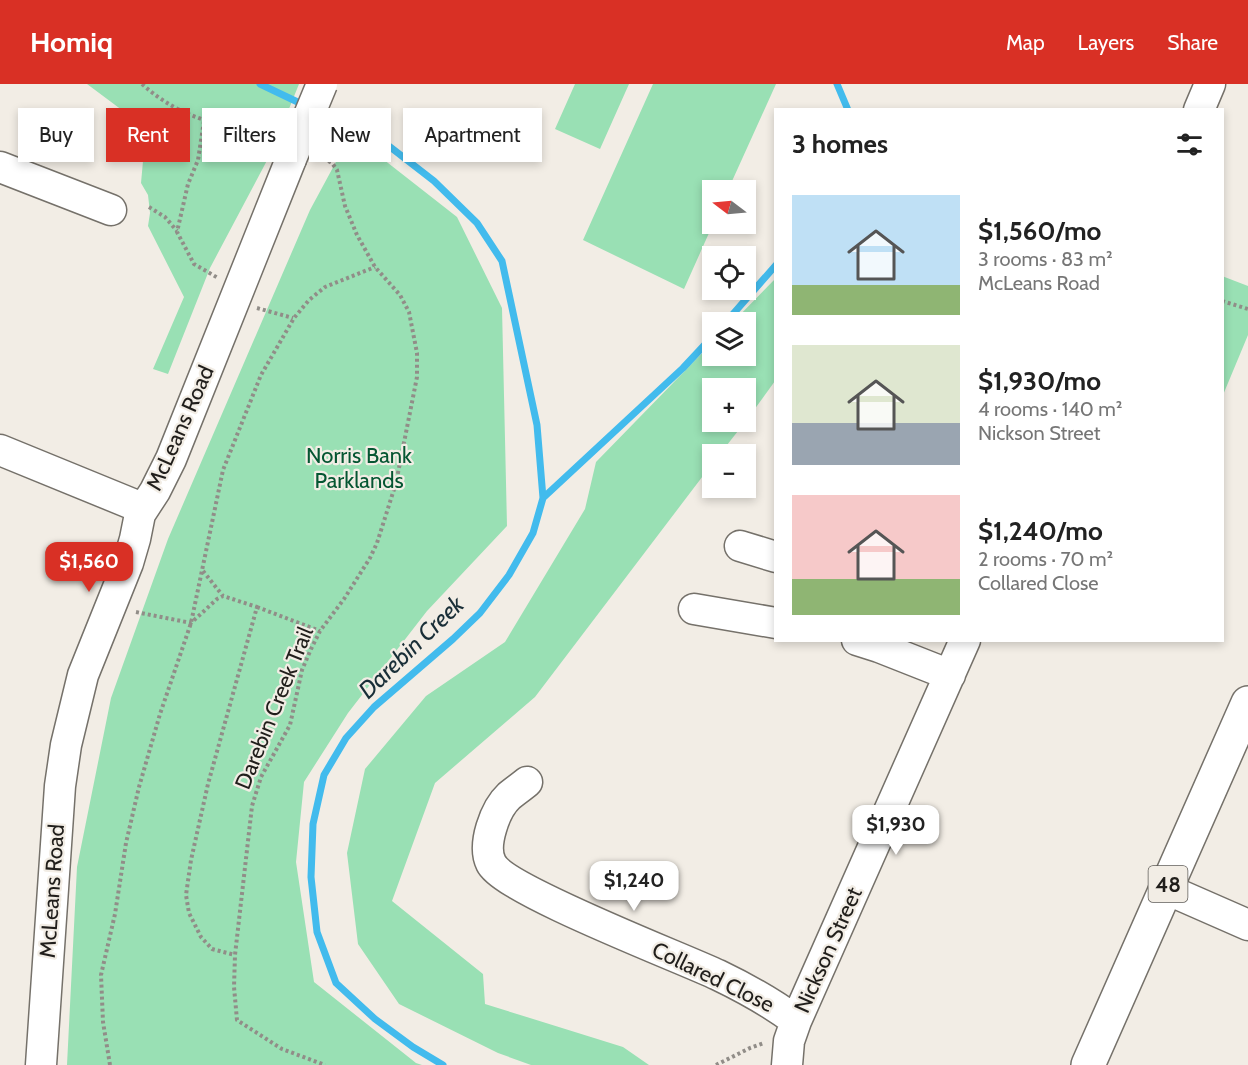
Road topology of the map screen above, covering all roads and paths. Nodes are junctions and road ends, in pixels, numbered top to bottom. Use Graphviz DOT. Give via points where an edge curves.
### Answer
graph roads {
  1 [pos="142,84"];
  2 [pos="322,84"];
  3 [pos="202,120"];
  4 [pos="202,134"];
  5 [pos="297,146"];
  6 [pos="297,152"];
  7 [pos="291,162"];
  8 [pos="0,166"];
  9 [pos="148,207"];
  10 [pos="111,210"];
  11 [pos="177,232"];
  12 [pos="375,267"];
  13 [pos="239,288"];
  14 [pos="1224,302"];
  15 [pos="1248,309"];
  16 [pos="294,318"];
  17 [pos="0,450"];
  18 [pos="142,508"];
  19 [pos="740,546"];
  20 [pos="774,556"];
  21 [pos="202,571"];
  22 [pos="223,596"];
  23 [pos="110,606"];
  24 [pos="256,607"];
  25 [pos="694,609"];
  26 [pos="191,622"];
  27 [pos="774,623"];
  28 [pos="320,631"];
  29 [pos="863,642"];
  30 [pos="923,642"];
  31 [pos="957,658"];
  32 [pos="1248,704"];
  33 [pos="527,782"];
  34 [pos="1166,889"];
  35 [pos="1248,925"];
  36 [pos="234,955"];
  37 [pos="791,1042"];
  38 [pos="41,1065"];
  39 [pos="110,1065"];
  40 [pos="325,1065"];
  41 [pos="716,1065"];
  42 [pos="1088,1065"];
  1 -- 3 [label="path, Darebin Creek Trail" via="182,113"];
  2 -- 5 [label="street, McLeans Road, bridge"];
  4 -- 11 [label="path"];
  6 -- 12 [label="path, Darebin Creek Trail" via="332,162 357,236"];
  7 -- 13 [label="street, McLeans Road"];
  8 -- 10 [label="street"];
  9 -- 11 [label="path" via="165,217"];
  11 -- 13 [label="path" via="194,264"];
  12 -- 16 [label="path" via="325,287"];
  12 -- 28 [label="path, Darebin Creek Trail" via="400,295 409,312 417,377 396,483 377,543"];
  13 -- 16 [label="path" via="255,293 250,306"];
  13 -- 18 [label="street, McLeans Road" via="171,459"];
  14 -- 15 [label="path"];
  16 -- 21 [label="path" via="261,375 223,470"];
  17 -- 18 [label="street"];
  18 -- 23 [label="street, McLeans Road" via="128,563"];
  19 -- 20 [label="street"];
  21 -- 22 [label="path"];
  21 -- 26 [label="path"];
  22 -- 24 [label="path"];
  22 -- 26 [label="path"];
  23 -- 26 [label="path"];
  23 -- 38 [label="street, McLeans Road" via="83,675 63,765"];
  24 -- 28 [label="path"];
  24 -- 36 [label="path" via="208,784 186,895 189,913 201,937 212,949"];
  25 -- 27 [label="street"];
  26 -- 39 [label="path" via="139,787 101,975 102,1023"];
  28 -- 36 [label="path, Darebin Creek Trail" via="302,670 290,725 261,777 252,806"];
  29 -- 31 [label="street"];
  30 -- 31 [label="street"];
  31 -- 37 [label="street, Nickson Street"];
  32 -- 34 [label="main road, 48"];
  33 -- 37 [label="street, Collared Close" via="507,797 492,827 488,845 491,863 502,876 534,894 718,975 778,1008"];
  34 -- 35 [label="street"];
  34 -- 42 [label="main road, 48"];
  36 -- 40 [label="path, Darebin Creek Trail" via="237,1020 282,1049"];
  37 -- 41 [label="path" via="763,1043"];
}
